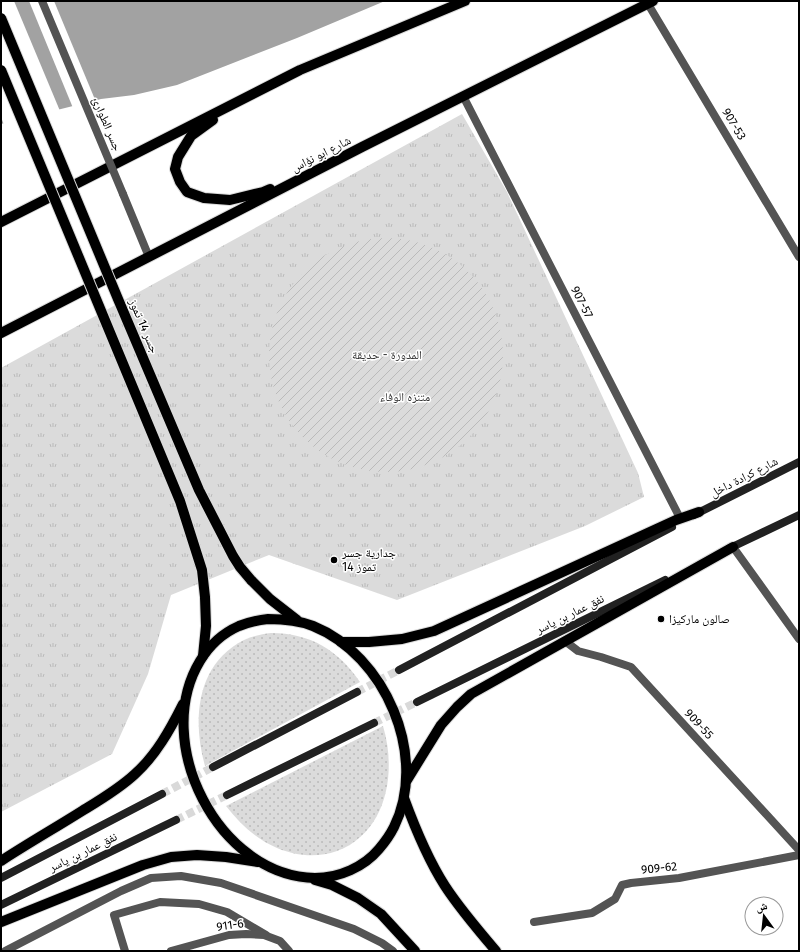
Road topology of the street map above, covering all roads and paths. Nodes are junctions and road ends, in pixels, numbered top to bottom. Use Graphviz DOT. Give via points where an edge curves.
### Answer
graph roads {
  1 [pos="42,1"];
  2 [pos="466,1"];
  3 [pos="651,2"];
  4 [pos="1,18"];
  5 [pos="1,70"];
  6 [pos="300,70"];
  7 [pos="463,96"];
  8 [pos="362,147"];
  9 [pos="1,222"];
  10 [pos="149,257"];
  11 [pos="799,257"];
  12 [pos="1,333"];
  13 [pos="799,462"];
  14 [pos="699,512"];
  15 [pos="799,515"];
  16 [pos="680,518"];
  17 [pos="733,547"];
  18 [pos="299,621"];
  19 [pos="799,639"];
  20 [pos="565,641"];
  21 [pos="341,642"];
  22 [pos="203,656"];
  23 [pos="399,670"];
  24 [pos="357,692"];
  25 [pos="186,699"];
  26 [pos="417,702"];
  27 [pos="374,723"];
  28 [pos="214,767"];
  29 [pos="406,782"];
  30 [pos="162,794"];
  31 [pos="227,795"];
  32 [pos="404,798"];
  33 [pos="176,820"];
  34 [pos="799,850"];
  35 [pos="799,854"];
  36 [pos="1,861"];
  37 [pos="262,863"];
  38 [pos="1,878"];
  39 [pos="306,878"];
  40 [pos="1,905"];
  41 [pos="1,922"];
  42 [pos="534,922"];
  43 [pos="268,937"];
  44 [pos="5,951"];
  45 [pos="125,951"];
  46 [pos="171,951"];
  47 [pos="289,951"];
  48 [pos="393,951"];
  49 [pos="415,951"];
  50 [pos="496,951"];
  1 -- 10 [label="street, جسر الطوارئ, bridge"];
  2 -- 6 [label="main road"];
  3 -- 7 [label="main road, شارع ابو نؤاس"];
  3 -- 11 [label="street, 907-53"];
  4 -- 18 [label="main road, جسر 14 تموز, bridge" via="199,490 240,567 270,599"];
  5 -- 22 [label="main road, bridge" via="180,500 202,570 206,626"];
  6 -- 8 [label="main road" via="212,120 191,136 178,157 175,169 187,192 204,198 230,200 264,192"];
  6 -- 9 [label="main road"];
  7 -- 8 [label="main road, شارع ابو نؤاس"];
  7 -- 16 [label="street, 907-57"];
  8 -- 10 [label="main road, شارع ابو نؤاس"];
  10 -- 12 [label="main road, شارع ابو نؤاس"];
  13 -- 14 [label="main road, شارع كرادة داخل"];
  14 -- 16 [label="main road"];
  14 -- 23 [label="main road"];
  15 -- 17 [label="main road"];
  16 -- 21 [label="main road" via="434,631 402,639"];
  17 -- 19 [label="street"];
  17 -- 20 [label="main road"];
  17 -- 26 [label="main road, نفق عمار بن ياسر"];
  18 -- 21 [label="main road" via="328,633"];
  18 -- 22 [label="main road" via="268,619 238,626 213,644"];
  20 -- 29 [label="main road" via="471,694 441,725"];
  20 -- 34 [label="street, 909-55" via="578,651 630,667"];
  21 -- 29 [label="main road" via="364,663 390,704 404,750"];
  22 -- 25 [label="main road" via="195,669"];
  24 -- 28 [label="main road"];
  25 -- 36 [label="main road" via="162,742 135,774 114,791"];
  25 -- 37 [label="main road" via="185,746 199,792 226,833"];
  27 -- 31 [label="main road"];
  29 -- 32 [label="main road"];
  30 -- 38 [label="main road, نفق عمار بن ياسر"];
  32 -- 39 [label="main road" via="394,827 377,852 365,862 337,875"];
  32 -- 50 [label="main road" via="425,850 445,886"];
  33 -- 40 [label="main road, نفق عمار بن ياسر"];
  35 -- 42 [label="street, 909-62" via="679,878 622,885 615,899 592,913"];
  37 -- 39 [label="main road" via="276,870"];
  37 -- 41 [label="main road" via="196,855 171,857 143,865"];
  39 -- 49 [label="main road" via="332,885 358,898 381,914"];
  43 -- 45 [label="street" via="227,912 199,904 160,902 114,915"];
  43 -- 46 [label="street, 911-6" via="229,935"];
  43 -- 47 [label="street, 911-6" via="280,941"];
  44 -- 48 [label="street" via="121,890 151,878 181,876 220,883 354,929"];
}
